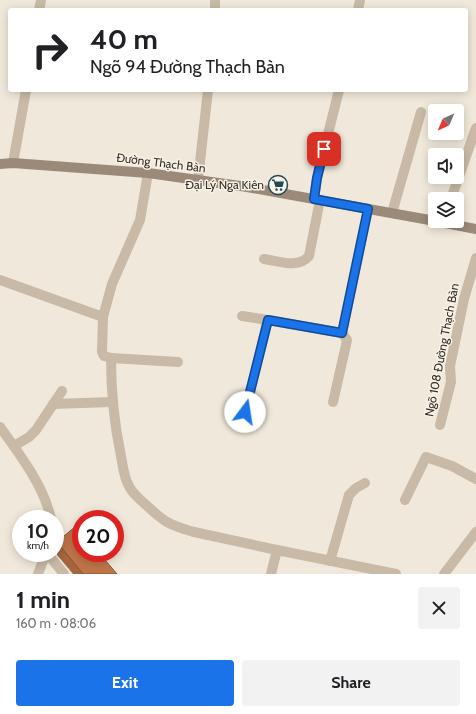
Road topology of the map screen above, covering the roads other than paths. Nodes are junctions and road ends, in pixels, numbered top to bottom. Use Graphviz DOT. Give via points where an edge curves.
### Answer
graph roads {
  1 [pos="26,92"];
  2 [pos="208,92"];
  3 [pos="338,92"];
  4 [pos="421,112"];
  5 [pos="476,128"];
  6 [pos="13,163"];
  7 [pos="0,164"];
  8 [pos="148,173"];
  9 [pos="198,180"];
  10 [pos="453,192"];
  11 [pos="317,200"];
  12 [pos="368,209"];
  13 [pos="392,213"];
  14 [pos="428,219"];
  15 [pos="464,226"];
  16 [pos="476,229"];
  17 [pos="476,258"];
  18 [pos="264,260"];
  19 [pos="0,280"];
  20 [pos="103,316"];
  21 [pos="242,316"];
  22 [pos="268,320"];
  23 [pos="342,333"];
  24 [pos="111,358"];
  25 [pos="178,362"];
  26 [pos="62,391"];
  27 [pos="112,402"];
  28 [pos="333,402"];
  29 [pos="54,404"];
  30 [pos="245,412"];
  31 [pos="440,425"];
  32 [pos="0,427"];
  33 [pos="14,446"];
  34 [pos="476,479"];
  35 [pos="365,484"];
  36 [pos="405,500"];
  37 [pos="48,510"];
  38 [pos="476,532"];
  39 [pos="277,550"];
  40 [pos="330,560"];
  41 [pos="43,562"];
  42 [pos="54,562"];
  43 [pos="38,574"];
  44 [pos="64,574"];
  45 [pos="271,574"];
  46 [pos="396,574"];
  47 [pos="444,574"];
  1 -- 6 [label="street"];
  2 -- 9 [label="street"];
  3 -- 11 [label="street" via="317,178"];
  4 -- 13 [label="street"];
  5 -- 10 [label="street"];
  6 -- 7 [label="main road, Đường Thạch Bàn"];
  6 -- 8 [label="main road, Đường Thạch Bàn"];
  8 -- 9 [label="main road, Đường Thạch Bàn"];
  8 -- 20 [label="street" via="140,220 112,284"];
  9 -- 11 [label="main road, Đường Thạch Bàn"];
  11 -- 12 [label="main road, Đường Thạch Bàn"];
  11 -- 18 [label="street" via="309,256 304,262 296,264"];
  12 -- 13 [label="main road, Đường Thạch Bàn"];
  12 -- 23 [label="street"];
  13 -- 14 [label="main road, Đường Thạch Bàn"];
  15 -- 16 [label="main road, Đường Thạch Bàn"];
  17 -- 31 [label="street, Ngõ 108 Đường Thạch Bàn" via="464,299 450,366 451,382"];
  19 -- 20 [label="street"];
  20 -- 24 [label="street" via="102,352 104,356"];
  21 -- 22 [label="street"];
  22 -- 23 [label="street"];
  22 -- 30 [label="street"];
  23 -- 28 [label="street" via="347,340"];
  24 -- 25 [label="street"];
  24 -- 27 [label="street"];
  26 -- 29 [label="street"];
  27 -- 29 [label="street"];
  27 -- 39 [label="street" via="123,468 135,495 174,527"];
  29 -- 33 [label="street" via="33,434"];
  32 -- 33 [label="street"];
  33 -- 37 [label="street" via="42,493"];
  34 -- 36 [label="street" via="452,466 426,457"];
  35 -- 40 [label="street" via="349,495"];
  38 -- 47 [label="street"];
  39 -- 40 [label="street"];
  39 -- 45 [label="street"];
  40 -- 46 [label="street"];
  41 -- 43 [label="street"];
  42 -- 44 [label="street"];
}
